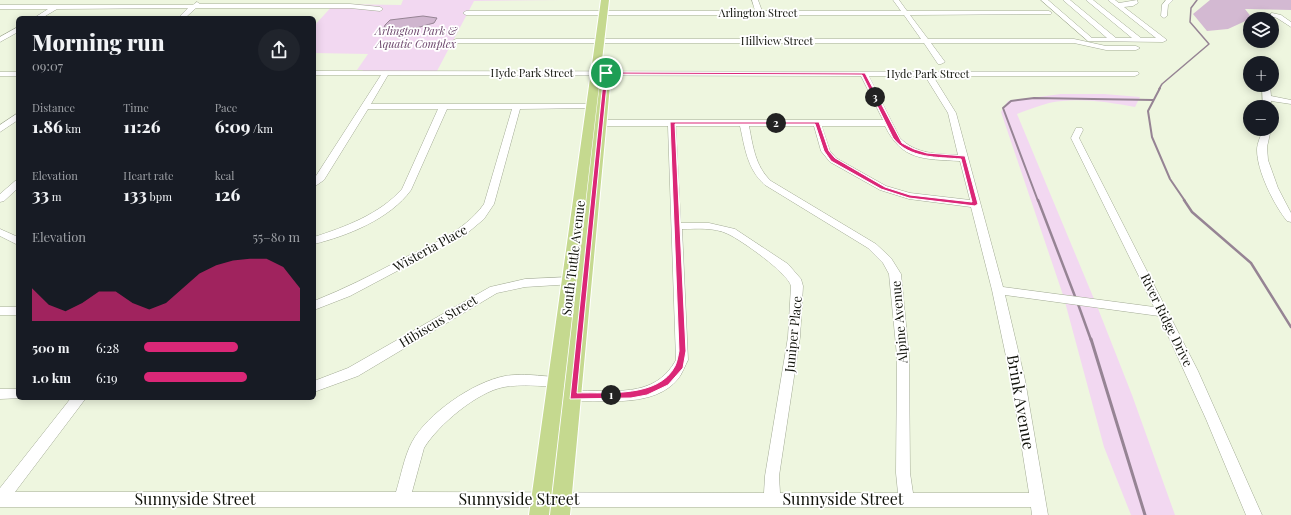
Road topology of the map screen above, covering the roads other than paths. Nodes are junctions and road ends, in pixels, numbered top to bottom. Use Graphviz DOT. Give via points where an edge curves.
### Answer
graph roads {
  1 [pos="66,0"];
  2 [pos="202,0"];
  3 [pos="755,0"];
  4 [pos="896,0"];
  5 [pos="1044,0"];
  6 [pos="1066,0"];
  7 [pos="1089,0"];
  8 [pos="1111,0"];
  9 [pos="1134,0"];
  10 [pos="1170,0"];
  11 [pos="1117,5"];
  12 [pos="195,6"];
  13 [pos="0,7"];
  14 [pos="55,7"];
  15 [pos="608,7"];
  16 [pos="380,9"];
  17 [pos="466,13"];
  18 [pos="759,13"];
  19 [pos="1049,13"];
  20 [pos="906,14"];
  21 [pos="40,16"];
  22 [pos="183,16"];
  23 [pos="1164,16"];
  24 [pos="1279,16"];
  25 [pos="1291,25"];
  26 [pos="16,30"];
  27 [pos="16,37"];
  28 [pos="2,38"];
  29 [pos="1114,40"];
  30 [pos="1139,40"];
  31 [pos="456,41"];
  32 [pos="604,41"];
  33 [pos="926,41"];
  34 [pos="1136,48"];
  35 [pos="941,62"];
  36 [pos="316,73"];
  37 [pos="386,73"];
  38 [pos="601,73"];
  39 [pos="0,74"];
  40 [pos="15,74"];
  41 [pos="864,74"];
  42 [pos="928,74"];
  43 [pos="1135,74"];
  44 [pos="0,81"];
  45 [pos="1267,92"];
  46 [pos="1267,98"];
  47 [pos="1291,102"];
  48 [pos="444,106"];
  49 [pos="517,106"];
  50 [pos="592,106"];
  51 [pos="366,107"];
  52 [pos="16,117"];
  53 [pos="602,123"];
  54 [pos="672,123"];
  55 [pos="744,123"];
  56 [pos="817,123"];
  57 [pos="888,123"];
  58 [pos="0,128"];
  59 [pos="1080,130"];
  60 [pos="1265,136"];
  61 [pos="963,158"];
  62 [pos="316,182"];
  63 [pos="9,191"];
  64 [pos="0,199"];
  65 [pos="975,204"];
  66 [pos="1291,219"];
  67 [pos="677,226"];
  68 [pos="0,232"];
  69 [pos="316,240"];
  70 [pos="16,241"];
  71 [pos="570,281"];
  72 [pos="998,290"];
  73 [pos="316,305"];
  74 [pos="0,311"];
  75 [pos="16,311"];
  76 [pos="1163,312"];
  77 [pos="557,382"];
  78 [pos="316,386"];
  79 [pos="0,394"];
  80 [pos="16,394"];
  81 [pos="573,396"];
  82 [pos="77,400"];
  83 [pos="542,498"];
  84 [pos="562,498"];
  85 [pos="0,499"];
  86 [pos="402,499"];
  87 [pos="772,499"];
  88 [pos="906,500"];
  89 [pos="1039,508"];
  90 [pos="540,515"];
  91 [pos="560,515"];
  92 [pos="1254,515"];
  1 -- 14 [label="street"];
  2 -- 12 [label="street"];
  3 -- 18 [label="street"];
  4 -- 20 [label="street"];
  5 -- 29 [label="street" via="1090,40"];
  6 -- 29 [label="street"];
  7 -- 30 [label="street"];
  8 -- 11 [label="street"];
  9 -- 11 [label="street" via="1133,4"];
  10 -- 23 [label="street" via="1164,5"];
  11 -- 30 [label="street" via="1163,40"];
  12 -- 14 [label="street"];
  12 -- 16 [label="street" via="350,6"];
  12 -- 22 [label="street"];
  13 -- 14 [label="street"];
  14 -- 21 [label="street"];
  15 -- 17 [label="street, Arlington Street"];
  15 -- 18 [label="street, Arlington Street"];
  15 -- 32 [label="main road, South Tuttle Avenue"];
  18 -- 20 [label="street, Arlington Street"];
  19 -- 20 [label="street, Arlington Street"];
  20 -- 33 [label="street"];
  24 -- 25 [label="street"];
  26 -- 28 [label="street"];
  27 -- 28 [label="street"];
  29 -- 30 [label="street"];
  31 -- 32 [label="street, Hillview Street"];
  32 -- 33 [label="street, Hillview Street"];
  32 -- 38 [label="main road, South Tuttle Avenue"];
  33 -- 34 [label="street, Hillview Street" via="1074,41 1098,47"];
  33 -- 35 [label="street"];
  36 -- 37 [label="street, Hyde Park Street"];
  37 -- 38 [label="street, Hyde Park Street"];
  37 -- 51 [label="street"];
  38 -- 41 [label="street, Hyde Park Street"];
  38 -- 50 [label="main road, South Tuttle Avenue"];
  38 -- 53 [label="main road, South Tuttle Avenue"];
  39 -- 40 [label="street"];
  40 -- 44 [label="street"];
  41 -- 42 [label="street, Hyde Park Street"];
  41 -- 57 [label="street"];
  42 -- 43 [label="street, Hyde Park Street"];
  42 -- 61 [label="street, Brink Avenue" via="950,108"];
  45 -- 46 [label="street"];
  46 -- 47 [label="street"];
  48 -- 49 [label="street"];
  48 -- 51 [label="street"];
  48 -- 69 [label="street" via="400,198 379,212"];
  49 -- 50 [label="street"];
  49 -- 73 [label="street, Wisteria Place" via="489,204 477,220 461,233 346,293"];
  50 -- 71 [label="main road, South Tuttle Avenue"];
  51 -- 62 [label="street"];
  52 -- 58 [label="street"];
  53 -- 54 [label="street"];
  53 -- 81 [label="main road, South Tuttle Avenue"];
  54 -- 55 [label="street"];
  54 -- 67 [label="street"];
  55 -- 56 [label="street"];
  55 -- 88 [label="street, Alpine Avenue" via="753,164 759,176 872,246 887,261 895,274 903,356 903,473"];
  56 -- 57 [label="street"];
  56 -- 65 [label="street" via="826,151 833,160 883,188 909,196"];
  57 -- 61 [label="street" via="897,141 912,151"];
  59 -- 76 [label="street, River Ridge Drive" via="1075,138"];
  60 -- 66 [label="street" via="1262,148 1263,159 1280,204"];
  61 -- 65 [label="street, Brink Avenue"];
  63 -- 64 [label="street"];
  65 -- 72 [label="street, Brink Avenue"];
  67 -- 81 [label="street" via="682,360 676,372 666,383 644,393"];
  67 -- 87 [label="street, Juniper Place" via="710,226 731,231 784,267 798,286 794,337 772,476"];
  68 -- 70 [label="street"];
  71 -- 77 [label="main road, South Tuttle Avenue"];
  71 -- 78 [label="street, Hibiscus Street" via="525,283 494,290 353,372"];
  72 -- 76 [label="street"];
  72 -- 89 [label="street, Brink Avenue" via="1018,380"];
  74 -- 75 [label="street"];
  76 -- 92 [label="street, River Ridge Drive" via="1215,419"];
  77 -- 83 [label="main road, South Tuttle Avenue"];
  77 -- 86 [label="street" via="518,380 498,383 479,392 435,422 417,446"];
  79 -- 80 [label="street"];
  81 -- 84 [label="main road, South Tuttle Avenue"];
  82 -- 85 [label="street"];
  83 -- 84 [label="street, Sunnyside Street"];
  83 -- 86 [label="street, Sunnyside Street"];
  83 -- 90 [label="main road, South Tuttle Avenue"];
  84 -- 87 [label="street, Sunnyside Street"];
  84 -- 91 [label="main road, South Tuttle Avenue"];
  85 -- 86 [label="street, Sunnyside Street"];
  87 -- 88 [label="street, Sunnyside Street"];
  88 -- 89 [label="street, Sunnyside Street"];
}
